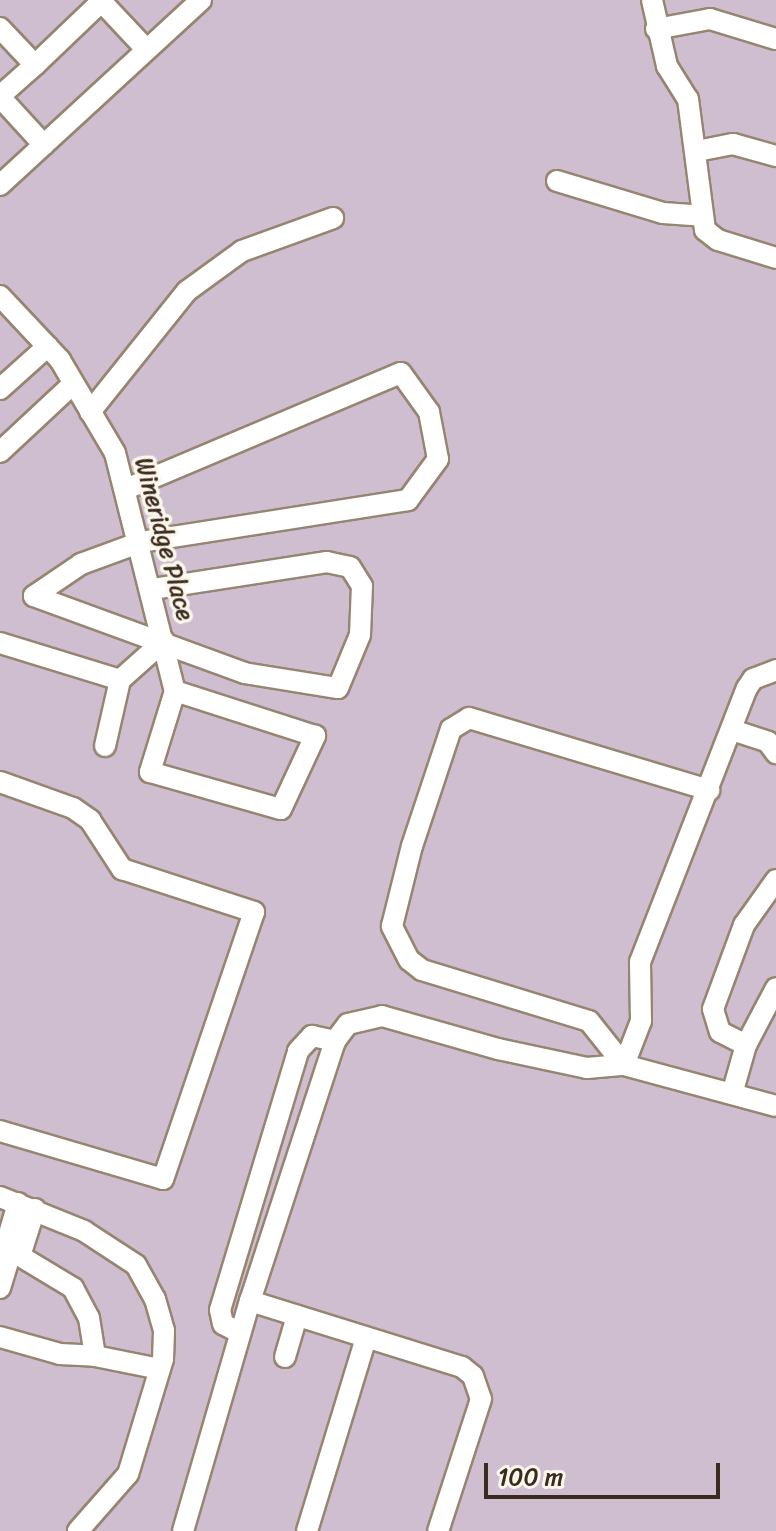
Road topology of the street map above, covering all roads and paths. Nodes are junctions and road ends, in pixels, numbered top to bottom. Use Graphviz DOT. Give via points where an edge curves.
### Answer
graph roads {
  1 [pos="201,0"];
  2 [pos="652,0"];
  3 [pos="101,1"];
  4 [pos="0,28"];
  5 [pos="656,29"];
  6 [pos="776,39"];
  7 [pos="146,49"];
  8 [pos="35,65"];
  9 [pos="0,97"];
  10 [pos="44,145"];
  11 [pos="697,151"];
  12 [pos="776,156"];
  13 [pos="557,181"];
  14 [pos="0,185"];
  15 [pos="702,216"];
  16 [pos="333,218"];
  17 [pos="776,258"];
  18 [pos="0,296"];
  19 [pos="48,346"];
  20 [pos="73,384"];
  21 [pos="0,389"];
  22 [pos="90,412"];
  23 [pos="4,448"];
  24 [pos="126,489"];
  25 [pos="141,542"];
  26 [pos="152,589"];
  27 [pos="164,641"];
  28 [pos="0,643"];
  29 [pos="776,670"];
  30 [pos="120,680"];
  31 [pos="175,691"];
  32 [pos="732,730"];
  33 [pos="105,746"];
  34 [pos="776,753"];
  35 [pos="0,782"];
  36 [pos="709,790"];
  37 [pos="776,880"];
  38 [pos="776,988"];
  39 [pos="335,1041"];
  40 [pos="746,1045"];
  41 [pos="624,1065"];
  42 [pos="732,1094"];
  43 [pos="776,1106"];
  44 [pos="0,1131"];
  45 [pos="18,1203"];
  46 [pos="9,1253"];
  47 [pos="0,1288"];
  48 [pos="250,1301"];
  49 [pos="297,1316"];
  50 [pos="240,1333"];
  51 [pos="0,1337"];
  52 [pos="366,1338"];
  53 [pos="95,1356"];
  54 [pos="285,1357"];
  55 [pos="160,1369"];
  56 [pos="78,1531"];
  57 [pos="183,1531"];
  58 [pos="307,1531"];
  59 [pos="438,1531"];
  1 -- 7 [label="street"];
  2 -- 5 [label="street"];
  3 -- 7 [label="street"];
  3 -- 8 [label="street"];
  4 -- 8 [label="street"];
  5 -- 6 [label="street" via="710,19"];
  5 -- 11 [label="street" via="667,66 688,99"];
  7 -- 10 [label="street"];
  8 -- 9 [label="street"];
  9 -- 10 [label="street"];
  10 -- 14 [label="street"];
  11 -- 12 [label="street" via="733,144"];
  11 -- 15 [label="street"];
  13 -- 15 [label="street" via="663,213"];
  15 -- 17 [label="street" via="705,230 718,240"];
  16 -- 22 [label="street" via="242,251 187,291"];
  18 -- 19 [label="street, Wineridge Place"];
  19 -- 20 [label="street, Wineridge Place"];
  19 -- 21 [label="street"];
  20 -- 22 [label="street, Wineridge Place"];
  20 -- 23 [label="street"];
  22 -- 24 [label="street, Wineridge Place" via="115,453"];
  24 -- 25 [label="street, Wineridge Place"];
  24 -- 25 [label="street" via="401,373 429,412 438,459 408,500"];
  25 -- 26 [label="street, Wineridge Place"];
  25 -- 27 [label="street" via="81,564 34,596"];
  26 -- 27 [label="street, Wineridge Place"];
  26 -- 27 [label="street" via="327,562 350,567 362,586 360,635 338,688 244,673"];
  27 -- 30 [label="street"];
  27 -- 31 [label="street, Wineridge Place"];
  28 -- 30 [label="street"];
  29 -- 32 [label="street" via="753,679"];
  30 -- 33 [label="street"];
  31 -- 31 [label="street" via="150,772 281,809 315,736"];
  32 -- 34 [label="street" via="768,742"];
  32 -- 36 [label="street"];
  35 -- 44 [label="street" via="73,808 90,820 122,869 254,912 163,1179"];
  36 -- 41 [label="street" via="640,962 641,1021"];
  36 -- 41 [label="street" via="469,718 451,729 412,846 392,926 409,960 422,970 589,1021"];
  37 -- 40 [label="street" via="744,925 713,1009 720,1032"];
  38 -- 40 [label="street"];
  39 -- 41 [label="street" via="357,1019 382,1016 572,1065"];
  39 -- 48 [label="street"];
  39 -- 50 [label="street" via="312,1036 298,1051 220,1310 223,1324"];
  40 -- 42 [label="street"];
  41 -- 42 [label="street"];
  42 -- 43 [label="street"];
  45 -- 46 [label="street"];
  45 -- 55 [label="street" via="84,1231 136,1265 155,1299 164,1331"];
  46 -- 47 [label="street"];
  46 -- 53 [label="street" via="73,1288 89,1318"];
  48 -- 49 [label="street"];
  48 -- 50 [label="street"];
  49 -- 52 [label="street"];
  49 -- 54 [label="street"];
  50 -- 57 [label="street"];
  51 -- 53 [label="street" via="60,1354"];
  52 -- 58 [label="street"];
  52 -- 59 [label="street" via="462,1367 480,1387 481,1399"];
  53 -- 55 [label="street"];
  55 -- 56 [label="street" via="128,1474"];
}
